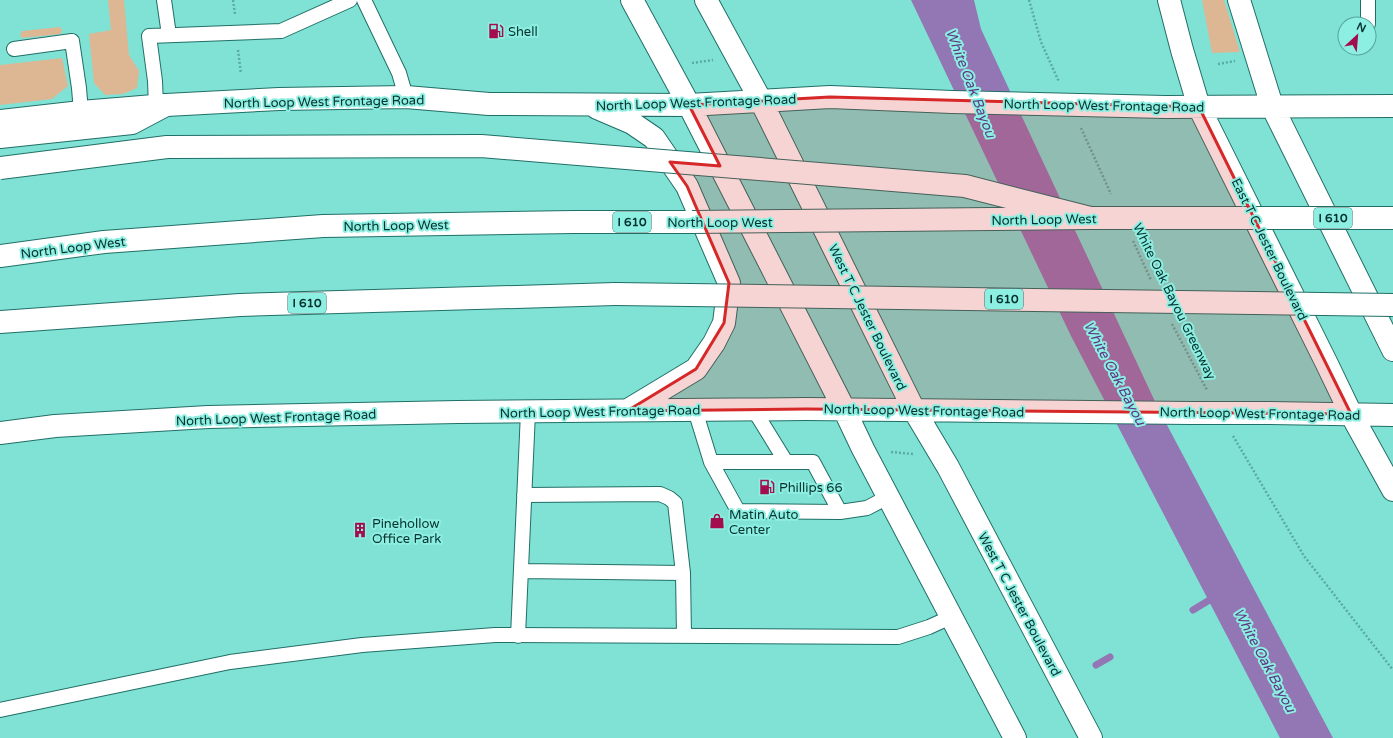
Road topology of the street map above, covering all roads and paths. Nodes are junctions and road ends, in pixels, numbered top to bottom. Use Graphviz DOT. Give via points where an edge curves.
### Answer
graph roads {
  1 [pos="164,0"];
  2 [pos="350,0"];
  3 [pos="364,0"];
  4 [pos="632,0"];
  5 [pos="706,0"];
  6 [pos="1029,0"];
  7 [pos="1169,0"];
  8 [pos="1240,0"];
  9 [pos="1368,0"];
  10 [pos="1371,16"];
  11 [pos="169,35"];
  12 [pos="14,49"];
  13 [pos="714,60"];
  14 [pos="1241,61"];
  15 [pos="692,63"];
  16 [pos="1218,64"];
  17 [pos="1060,84"];
  18 [pos="406,97"];
  19 [pos="761,101"];
  20 [pos="588,105"];
  21 [pos="689,105"];
  22 [pos="161,106"];
  23 [pos="1272,106"];
  24 [pos="1393,106"];
  25 [pos="1199,107"];
  26 [pos="81,112"];
  27 [pos="0,121"];
  28 [pos="1079,124"];
  29 [pos="0,137"];
  30 [pos="0,168"];
  31 [pos="1113,198"];
  32 [pos="1090,218"];
  33 [pos="1393,218"];
  34 [pos="1133,240"];
  35 [pos="0,256"];
  36 [pos="1153,283"];
  37 [pos="1393,305"];
  38 [pos="1170,319"];
  39 [pos="0,322"];
  40 [pos="1393,350"];
  41 [pos="1210,395"];
  42 [pos="844,409"];
  43 [pos="695,410"];
  44 [pos="754,410"];
  45 [pos="914,410"];
  46 [pos="628,411"];
  47 [pos="528,412"];
  48 [pos="1351,414"];
  49 [pos="1393,415"];
  50 [pos="0,433"];
  51 [pos="1233,436"];
  52 [pos="886,452"];
  53 [pos="913,454"];
  54 [pos="710,462"];
  55 [pos="786,462"];
  56 [pos="1393,490"];
  57 [pos="524,495"];
  58 [pos="888,497"];
  59 [pos="840,512"];
  60 [pos="521,571"];
  61 [pos="683,573"];
  62 [pos="951,617"];
  63 [pos="518,636"];
  64 [pos="684,636"];
  65 [pos="1393,670"];
  66 [pos="0,710"];
  67 [pos="1015,738"];
  68 [pos="1091,738"];
  1 -- 11 [label="lane"];
  2 -- 11 [label="lane" via="281,31"];
  3 -- 18 [label="lane" via="399,73"];
  4 -- 21 [label="main road"];
  5 -- 19 [label="main road, West T C Jester Boulevard"];
  6 -- 17 [label="path" via="1041,42"];
  7 -- 25 [label="main road, East T C Jester Boulevard"];
  8 -- 23 [label="main road"];
  9 -- 10 [label="lane"];
  11 -- 22 [label="lane" via="149,36"];
  12 -- 26 [label="lane" via="72,41"];
  13 -- 15 [label="path"];
  14 -- 16 [label="path"];
  18 -- 20 [label="main road, North Loop West Frontage Road" via="489,104"];
  18 -- 22 [label="main road, North Loop West Frontage Road" via="279,99"];
  19 -- 21 [label="main road, North Loop West Frontage Road"];
  19 -- 25 [label="main road, North Loop West Frontage Road, bridge" via="830,97"];
  19 -- 45 [label="main road, West T C Jester Boulevard"];
  20 -- 21 [label="main road, North Loop West Frontage Road"];
  20 -- 46 [label="main road" via="632,123 654,138 687,186 729,283 724,323 696,369"];
  21 -- 42 [label="main road"];
  22 -- 26 [label="main road, North Loop West Frontage Road"];
  22 -- 29 [label="main road" via="132,123"];
  23 -- 24 [label="main road, North Loop West Frontage Road"];
  23 -- 25 [label="main road, North Loop West Frontage Road"];
  23 -- 40 [label="main road"];
  25 -- 48 [label="main road, East T C Jester Boulevard"];
  26 -- 27 [label="main road, North Loop West Frontage Road"];
  28 -- 31 [label="path"];
  30 -- 32 [label="main road, bridge" via="167,147 481,146 965,186"];
  32 -- 33 [label="main road, North Loop West / I 610, bridge"];
  32 -- 35 [label="main road, North Loop West / I 610, bridge" via="323,226 104,242"];
  34 -- 36 [label="path, White Oak Bayou Greenway"];
  37 -- 39 [label="main road, I 610, bridge" via="615,294 240,305"];
  38 -- 41 [label="path, White Oak Bayou Greenway"];
  42 -- 44 [label="main road, North Loop West Frontage Road"];
  42 -- 45 [label="main road, North Loop West Frontage Road"];
  42 -- 58 [label="main road"];
  43 -- 44 [label="main road, North Loop West Frontage Road"];
  43 -- 46 [label="main road, North Loop West Frontage Road"];
  43 -- 54 [label="lane"];
  44 -- 55 [label="lane"];
  45 -- 48 [label="main road, North Loop West Frontage Road, bridge"];
  45 -- 68 [label="main road, West T C Jester Boulevard" via="948,467"];
  46 -- 47 [label="main road, North Loop West Frontage Road"];
  47 -- 50 [label="main road, North Loop West Frontage Road" via="208,417 55,426"];
  47 -- 57 [label="lane"];
  48 -- 49 [label="main road, North Loop West Frontage Road"];
  48 -- 56 [label="main road, East T C Jester Boulevard"];
  51 -- 65 [label="path" via="1304,556"];
  52 -- 53 [label="path"];
  54 -- 55 [label="lane"];
  54 -- 59 [label="lane" via="738,511"];
  55 -- 59 [label="lane" via="813,462"];
  57 -- 60 [label="lane"];
  57 -- 61 [label="lane" via="660,494 669,498 675,503"];
  58 -- 59 [label="lane" via="867,508"];
  58 -- 62 [label="main road"];
  60 -- 61 [label="lane"];
  60 -- 63 [label="lane"];
  61 -- 64 [label="lane"];
  62 -- 64 [label="lane" via="898,637"];
  62 -- 67 [label="main road"];
  63 -- 64 [label="lane"];
  63 -- 66 [label="lane" via="495,635 362,645 230,662"];
}
